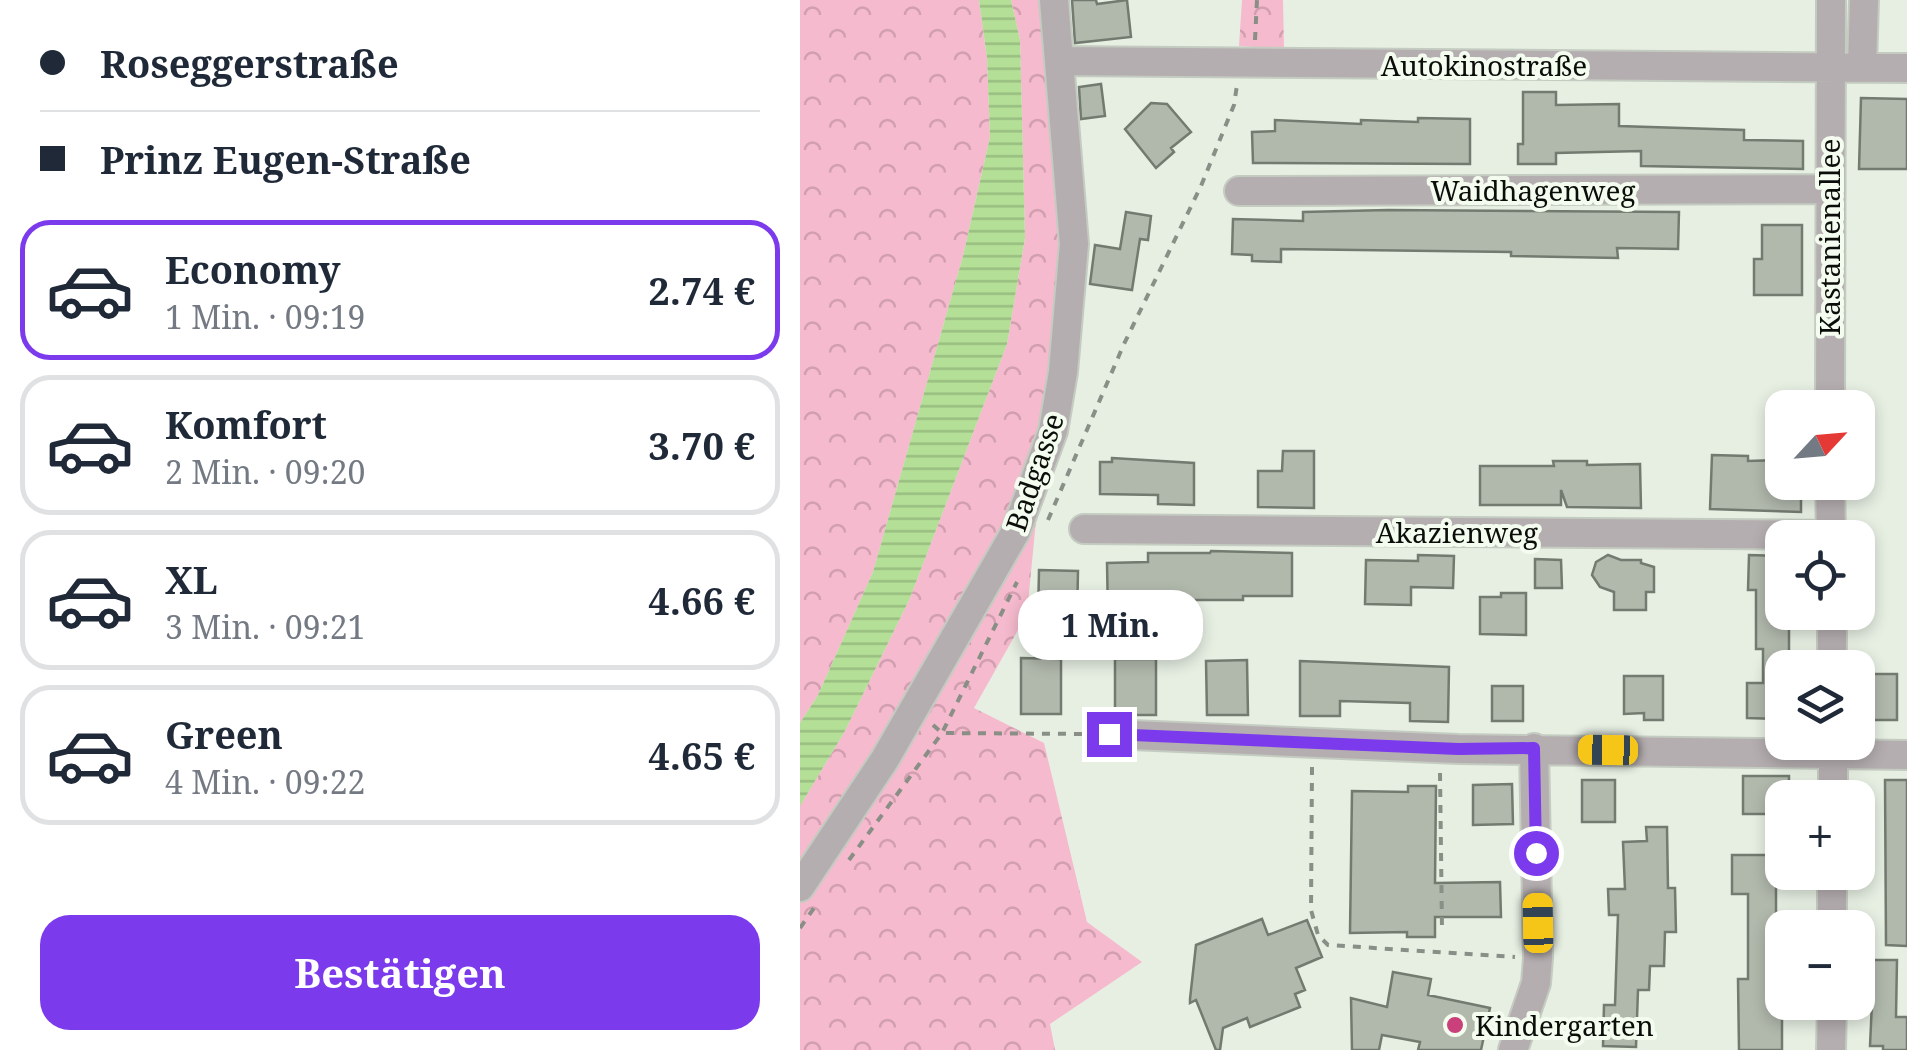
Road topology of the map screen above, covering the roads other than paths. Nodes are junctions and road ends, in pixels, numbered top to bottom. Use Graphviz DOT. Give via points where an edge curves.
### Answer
graph roads {
  1 [pos="1054,0"];
  2 [pos="1830,0"];
  3 [pos="1864,0"];
  4 [pos="1060,62"];
  5 [pos="1830,67"];
  6 [pos="1862,67"];
  7 [pos="1907,68"];
  8 [pos="1828,189"];
  9 [pos="1238,192"];
  10 [pos="1830,390"];
  11 [pos="1084,529"];
  12 [pos="1765,535"];
  13 [pos="1109,734"];
  14 [pos="1534,748"];
  15 [pos="1765,749"];
  16 [pos="1875,753"];
  17 [pos="1907,756"];
  18 [pos="800,887"];
  19 [pos="1832,1020"];
  20 [pos="1513,1050"];
  21 [pos="1831,1050"];
  1 -- 4 [label="street, Badgasse"];
  2 -- 5 [label="street, Kastanienallee"];
  3 -- 6 [label="street"];
  4 -- 5 [label="street, Autokinostraße"];
  4 -- 18 [label="street, Badgasse" via="1074,244 1054,431 1016,531 886,760"];
  5 -- 6 [label="street, Autokinostraße"];
  5 -- 8 [label="street, Kastanienallee"];
  6 -- 7 [label="street, Autokinostraße"];
  8 -- 9 [label="street, Waidhagenweg"];
  8 -- 10 [label="street, Kastanienallee"];
  11 -- 12 [label="street, Akazienweg"];
  13 -- 14 [label="street"];
  14 -- 15 [label="street"];
  14 -- 20 [label="street" via="1538,958"];
  16 -- 17 [label="street"];
  19 -- 21 [label="street"];
}
